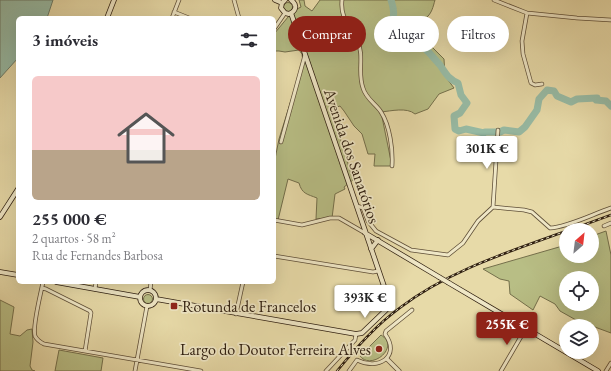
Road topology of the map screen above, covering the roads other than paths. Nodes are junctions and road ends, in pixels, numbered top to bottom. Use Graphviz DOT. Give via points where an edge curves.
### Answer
graph roads {
  1 [pos="114,0"];
  2 [pos="179,0"];
  3 [pos="234,0"];
  4 [pos="274,0"];
  5 [pos="342,0"];
  6 [pos="494,0"];
  7 [pos="293,1"];
  8 [pos="284,2"];
  9 [pos="174,12"];
  10 [pos="527,12"];
  11 [pos="291,13"];
  12 [pos="285,14"];
  13 [pos="108,16"];
  14 [pos="173,16"];
  15 [pos="184,16"];
  16 [pos="238,16"];
  17 [pos="611,20"];
  18 [pos="276,26"];
  19 [pos="305,55"];
  20 [pos="542,84"];
  21 [pos="497,132"];
  22 [pos="280,142"];
  23 [pos="392,166"];
  24 [pos="16,192"];
  25 [pos="357,206"];
  26 [pos="493,208"];
  27 [pos="611,208"];
  28 [pos="0,217"];
  29 [pos="276,220"];
  30 [pos="611,223"];
  31 [pos="604,226"];
  32 [pos="365,233"];
  33 [pos="378,240"];
  34 [pos="370,249"];
  35 [pos="276,256"];
  36 [pos="378,271"];
  37 [pos="0,272"];
  38 [pos="16,275"];
  39 [pos="42,284"];
  40 [pos="67,284"];
  41 [pos="96,284"];
  42 [pos="151,284"];
  43 [pos="243,284"];
  44 [pos="42,288"];
  45 [pos="95,289"];
  46 [pos="150,290"];
  47 [pos="140,297"];
  48 [pos="156,300"];
  49 [pos="147,306"];
  50 [pos="412,310"];
  51 [pos="236,314"];
  52 [pos="526,328"];
  53 [pos="356,334"];
  54 [pos="85,351"];
  55 [pos="386,359"];
  56 [pos="137,361"];
  57 [pos="611,362"];
  58 [pos="135,371"];
  59 [pos="201,371"];
  60 [pos="326,371"];
  61 [pos="349,371"];
  62 [pos="399,371"];
  63 [pos="501,371"];
  64 [pos="598,371"];
  65 [pos="606,371"];
  1 -- 13 [label="main road"];
  2 -- 9 [label="street"];
  3 -- 16 [label="street"];
  4 -- 8 [label="main road"];
  5 -- 23 [label="street" via="344,20 357,39 362,55 360,75 363,89 381,112 386,126 393,155"];
  6 -- 10 [label="street"];
  7 -- 11 [label="main road" via="295,8"];
  8 -- 12 [label="main road" via="281,8"];
  9 -- 14 [label="street"];
  9 -- 15 [label="street"];
  10 -- 17 [label="street"];
  10 -- 20 [label="street" via="522,41 523,54 531,83"];
  11 -- 12 [label="main road"];
  11 -- 19 [label="main road, Avenida dos Sanatórios"];
  12 -- 18 [label="street"];
  19 -- 22 [label="street"];
  19 -- 25 [label="main road, Avenida dos Sanatórios"];
  21 -- 26 [label="street"];
  24 -- 28 [label="main road"];
  25 -- 26 [label="street" via="363,208 368,221 376,231 411,250 448,255 463,243 478,221"];
  25 -- 32 [label="main road, Avenida dos Sanatórios"];
  26 -- 27 [label="street" via="532,212 550,228 556,228"];
  29 -- 32 [label="street" via="302,225 338,218"];
  30 -- 31 [label="street"];
  32 -- 33 [label="main road"];
  32 -- 34 [label="main road, Avenida dos Sanatórios"];
  33 -- 34 [label="main road"];
  33 -- 52 [label="main road, bridge"];
  34 -- 36 [label="main road, Avenida dos Sanatórios"];
  35 -- 36 [label="street"];
  36 -- 53 [label="main road, Avenida dos Sanatórios" via="388,298 388,306 362,333"];
  37 -- 38 [label="main road"];
  39 -- 44 [label="street"];
  40 -- 45 [label="main road"];
  41 -- 45 [label="street"];
  42 -- 46 [label="street"];
  43 -- 51 [label="street"];
  44 -- 54 [label="street" via="90,311"];
  44 -- 54 [label="street" via="34,329 36,338 44,344"];
  45 -- 47 [label="main road"];
  46 -- 47 [label="main road" via="143,291"];
  46 -- 48 [label="main road" via="155,293"];
  47 -- 49 [label="main road" via="141,303"];
  48 -- 49 [label="main road" via="153,305"];
  48 -- 51 [label="main road"];
  49 -- 56 [label="street"];
  50 -- 55 [label="street" via="386,331 391,347"];
  51 -- 53 [label="main road"];
  52 -- 63 [label="street"];
  52 -- 64 [label="main road"];
  53 -- 60 [label="street" via="355,340"];
  54 -- 56 [label="street"];
  55 -- 61 [label="street" via="373,368 357,360"];
  55 -- 62 [label="street"];
  56 -- 58 [label="street"];
  56 -- 59 [label="street"];
  57 -- 65 [label="street"];
}
